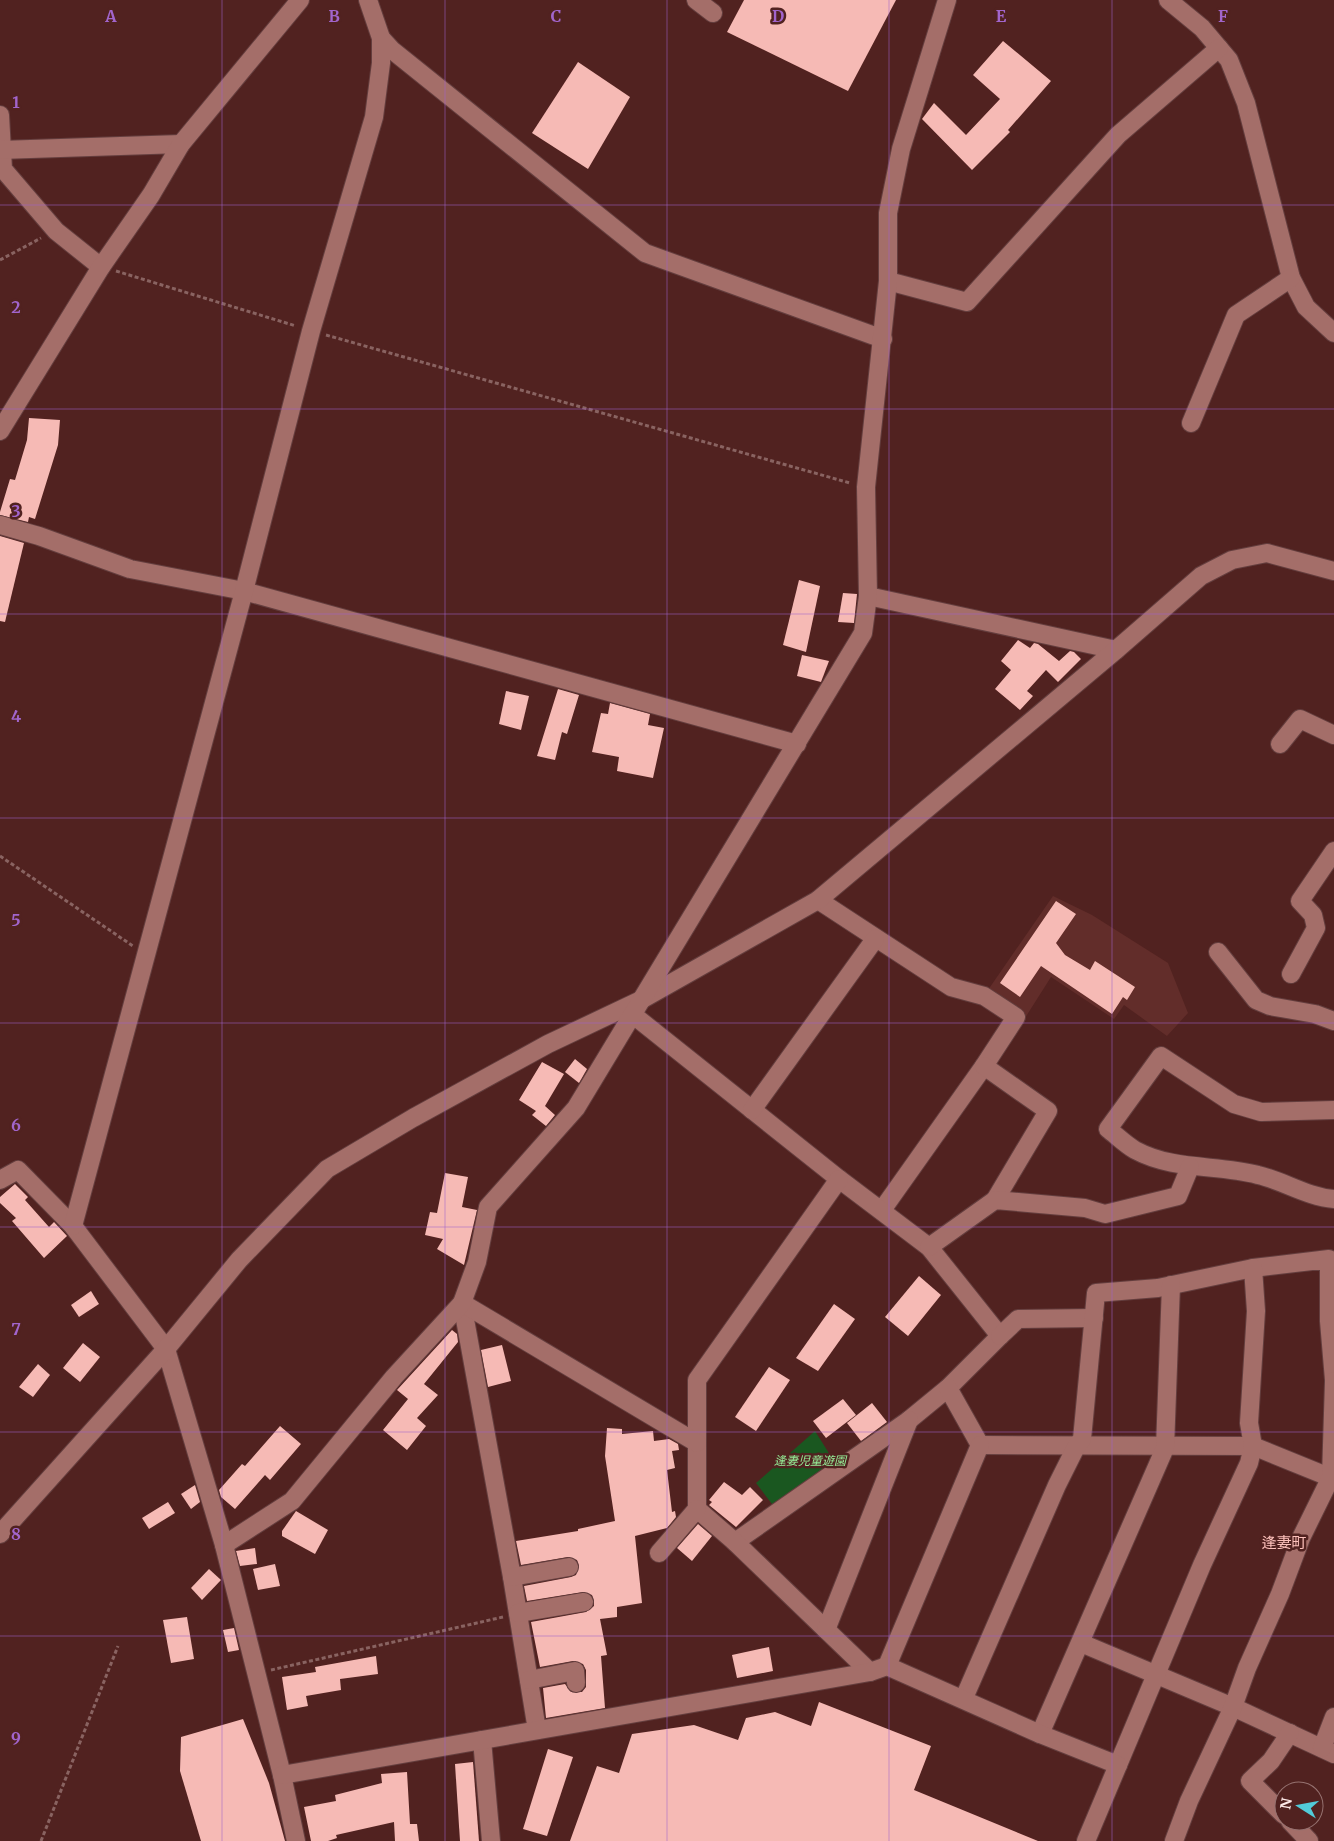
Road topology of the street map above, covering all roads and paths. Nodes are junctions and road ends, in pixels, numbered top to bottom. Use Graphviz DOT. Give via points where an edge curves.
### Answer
graph roads {
  1 [pos="300,0"];
  2 [pos="368,0"];
  3 [pos="696,0"];
  4 [pos="947,0"];
  5 [pos="1168,0"];
  6 [pos="713,13"];
  7 [pos="381,38"];
  8 [pos="1219,48"];
  9 [pos="0,115"];
  10 [pos="181,144"];
  11 [pos="1,150"];
  12 [pos="56,231"];
  13 [pos="0,260"];
  14 [pos="101,267"];
  15 [pos="1291,278"];
  16 [pos="888,281"];
  17 [pos="311,331"];
  18 [pos="1334,334"];
  19 [pos="883,340"];
  20 [pos="1191,423"];
  21 [pos="0,431"];
  22 [pos="866,487"];
  23 [pos="0,525"];
  24 [pos="1334,571"];
  25 [pos="244,590"];
  26 [pos="868,596"];
  27 [pos="1116,650"];
  28 [pos="1334,735"];
  29 [pos="797,744"];
  30 [pos="1280,744"];
  31 [pos="1334,851"];
  32 [pos="0,856"];
  33 [pos="818,900"];
  34 [pos="876,938"];
  35 [pos="1218,952"];
  36 [pos="146,954"];
  37 [pos="1291,974"];
  38 [pos="637,1007"];
  39 [pos="1334,1021"];
  40 [pos="984,1066"];
  41 [pos="752,1110"];
  42 [pos="1334,1110"];
  43 [pos="1190,1166"];
  44 [pos="839,1178"];
  45 [pos="0,1180"];
  46 [pos="1334,1199"];
  47 [pos="995,1200"];
  48 [pos="882,1210"];
  49 [pos="73,1226"];
  50 [pos="930,1247"];
  51 [pos="1253,1268"];
  52 [pos="1171,1285"];
  53 [pos="462,1302"];
  54 [pos="1094,1318"];
  55 [pos="1000,1336"];
  56 [pos="166,1349"];
  57 [pos="1334,1380"];
  58 [pos="948,1388"];
  59 [pos="909,1420"];
  60 [pos="697,1443"];
  61 [pos="980,1445"];
  62 [pos="1253,1446"];
  63 [pos="1076,1447"];
  64 [pos="1164,1448"];
  65 [pos="1332,1478"];
  66 [pos="696,1509"];
  67 [pos="0,1534"];
  68 [pos="736,1542"];
  69 [pos="224,1545"];
  70 [pos="659,1553"];
  71 [pos="569,1567"];
  72 [pos="512,1577"];
  73 [pos="584,1602"];
  74 [pos="518,1613"];
  75 [pos="826,1630"];
  76 [pos="1080,1643"];
  77 [pos="118,1646"];
  78 [pos="887,1666"];
  79 [pos="870,1672"];
  80 [pos="256,1674"];
  81 [pos="1156,1676"];
  82 [pos="529,1680"];
  83 [pos="576,1683"];
  84 [pos="964,1698"];
  85 [pos="1233,1707"];
  86 [pos="1334,1717"];
  87 [pos="537,1730"];
  88 [pos="1040,1734"];
  89 [pos="1290,1734"];
  90 [pos="482,1740"];
  91 [pos="1328,1751"];
  92 [pos="1118,1765"];
  93 [pos="282,1775"];
  94 [pos="1274,1805"];
  95 [pos="1300,1831"];
  96 [pos="41,1841"];
  97 [pos="296,1841"];
  98 [pos="491,1841"];
  99 [pos="1086,1841"];
  100 [pos="1174,1841"];
  101 [pos="1309,1841"];
  1 -- 10 [label="street"];
  2 -- 7 [label="street"];
  3 -- 6 [label="street"];
  4 -- 16 [label="street" via="901,149 888,213"];
  5 -- 8 [label="street" via="1202,28"];
  7 -- 17 [label="street" via="374,117"];
  7 -- 19 [label="street" via="645,253"];
  8 -- 15 [label="street" via="1229,60 1246,103"];
  8 -- 16 [label="street" via="1118,134 967,302"];
  9 -- 11 [label="street"];
  10 -- 11 [label="street"];
  10 -- 14 [label="street" via="151,195"];
  11 -- 12 [label="street" via="3,169"];
  12 -- 13 [label="path"];
  12 -- 14 [label="street"];
  14 -- 17 [label="path"];
  14 -- 21 [label="street"];
  15 -- 18 [label="street" via="1306,307"];
  15 -- 20 [label="street" via="1236,315"];
  16 -- 19 [label="street"];
  17 -- 22 [label="path"];
  17 -- 25 [label="street"];
  19 -- 22 [label="street"];
  22 -- 26 [label="street"];
  23 -- 25 [label="street" via="130,569"];
  24 -- 27 [label="street" via="1267,553 1232,560 1201,576"];
  25 -- 29 [label="street"];
  25 -- 36 [label="street"];
  26 -- 27 [label="street"];
  26 -- 29 [label="street" via="863,633"];
  27 -- 33 [label="street"];
  28 -- 30 [label="street" via="1300,719"];
  29 -- 38 [label="street"];
  31 -- 37 [label="street" via="1300,901 1313,915 1316,928"];
  32 -- 36 [label="path"];
  33 -- 34 [label="street"];
  33 -- 38 [label="street"];
  34 -- 40 [label="street" via="951,987 984,996 1016,1017"];
  34 -- 41 [label="street"];
  35 -- 39 [label="street" via="1256,1000"];
  36 -- 49 [label="street"];
  38 -- 41 [label="street"];
  38 -- 53 [label="street" via="576,1108 488,1206 477,1262"];
  38 -- 56 [label="street" via="548,1044 327,1169 239,1260"];
  40 -- 47 [label="street" via="1048,1111"];
  40 -- 48 [label="street"];
  41 -- 44 [label="street"];
  42 -- 43 [label="street" via="1252,1110 1234,1104 1161,1056 1108,1129 1134,1149 1161,1161"];
  43 -- 46 [label="street" via="1256,1174"];
  43 -- 47 [label="street" via="1178,1196 1105,1214 1085,1208"];
  44 -- 48 [label="street"];
  44 -- 60 [label="street" via="697,1380"];
  45 -- 49 [label="street" via="18,1170"];
  47 -- 50 [label="street"];
  48 -- 50 [label="street"];
  49 -- 56 [label="street"];
  50 -- 55 [label="street"];
  51 -- 52 [label="street"];
  51 -- 57 [label="street" via="1329,1259 1329,1321"];
  51 -- 62 [label="street" via="1256,1311 1249,1423"];
  52 -- 54 [label="street" via="1096,1294"];
  52 -- 64 [label="street"];
  53 -- 60 [label="street"];
  53 -- 69 [label="street" via="394,1377 292,1500"];
  53 -- 72 [label="street"];
  54 -- 55 [label="street" via="1018,1319"];
  54 -- 63 [label="street" via="1082,1439"];
  55 -- 58 [label="street"];
  56 -- 67 [label="street"];
  56 -- 69 [label="street"];
  57 -- 65 [label="street"];
  58 -- 59 [label="street"];
  58 -- 61 [label="street"];
  59 -- 68 [label="street"];
  59 -- 75 [label="street"];
  60 -- 66 [label="street"];
  61 -- 63 [label="street"];
  61 -- 78 [label="street"];
  62 -- 64 [label="street"];
  62 -- 65 [label="street"];
  62 -- 81 [label="street" via="1249,1462"];
  63 -- 64 [label="street"];
  63 -- 84 [label="street"];
  64 -- 76 [label="street"];
  65 -- 85 [label="street" via="1301,1538"];
  66 -- 68 [label="street"];
  66 -- 70 [label="street"];
  68 -- 75 [label="street"];
  69 -- 80 [label="street"];
  71 -- 72 [label="street"];
  72 -- 74 [label="street"];
  73 -- 74 [label="street"];
  74 -- 80 [label="path"];
  74 -- 82 [label="street"];
  75 -- 79 [label="street"];
  76 -- 81 [label="street"];
  76 -- 88 [label="street"];
  77 -- 96 [label="path"];
  78 -- 79 [label="street"];
  78 -- 84 [label="street"];
  79 -- 87 [label="street"];
  80 -- 93 [label="street"];
  81 -- 85 [label="street"];
  81 -- 92 [label="street"];
  82 -- 83 [label="street" via="575,1671"];
  82 -- 87 [label="street"];
  84 -- 88 [label="street"];
  85 -- 89 [label="street"];
  85 -- 100 [label="street"];
  86 -- 91 [label="street"];
  87 -- 90 [label="street"];
  88 -- 92 [label="street"];
  89 -- 91 [label="street"];
  89 -- 94 [label="street" via="1271,1761 1250,1781"];
  90 -- 93 [label="street"];
  90 -- 98 [label="street"];
  92 -- 99 [label="street"];
  93 -- 97 [label="street"];
  95 -- 101 [label="street"];
}
